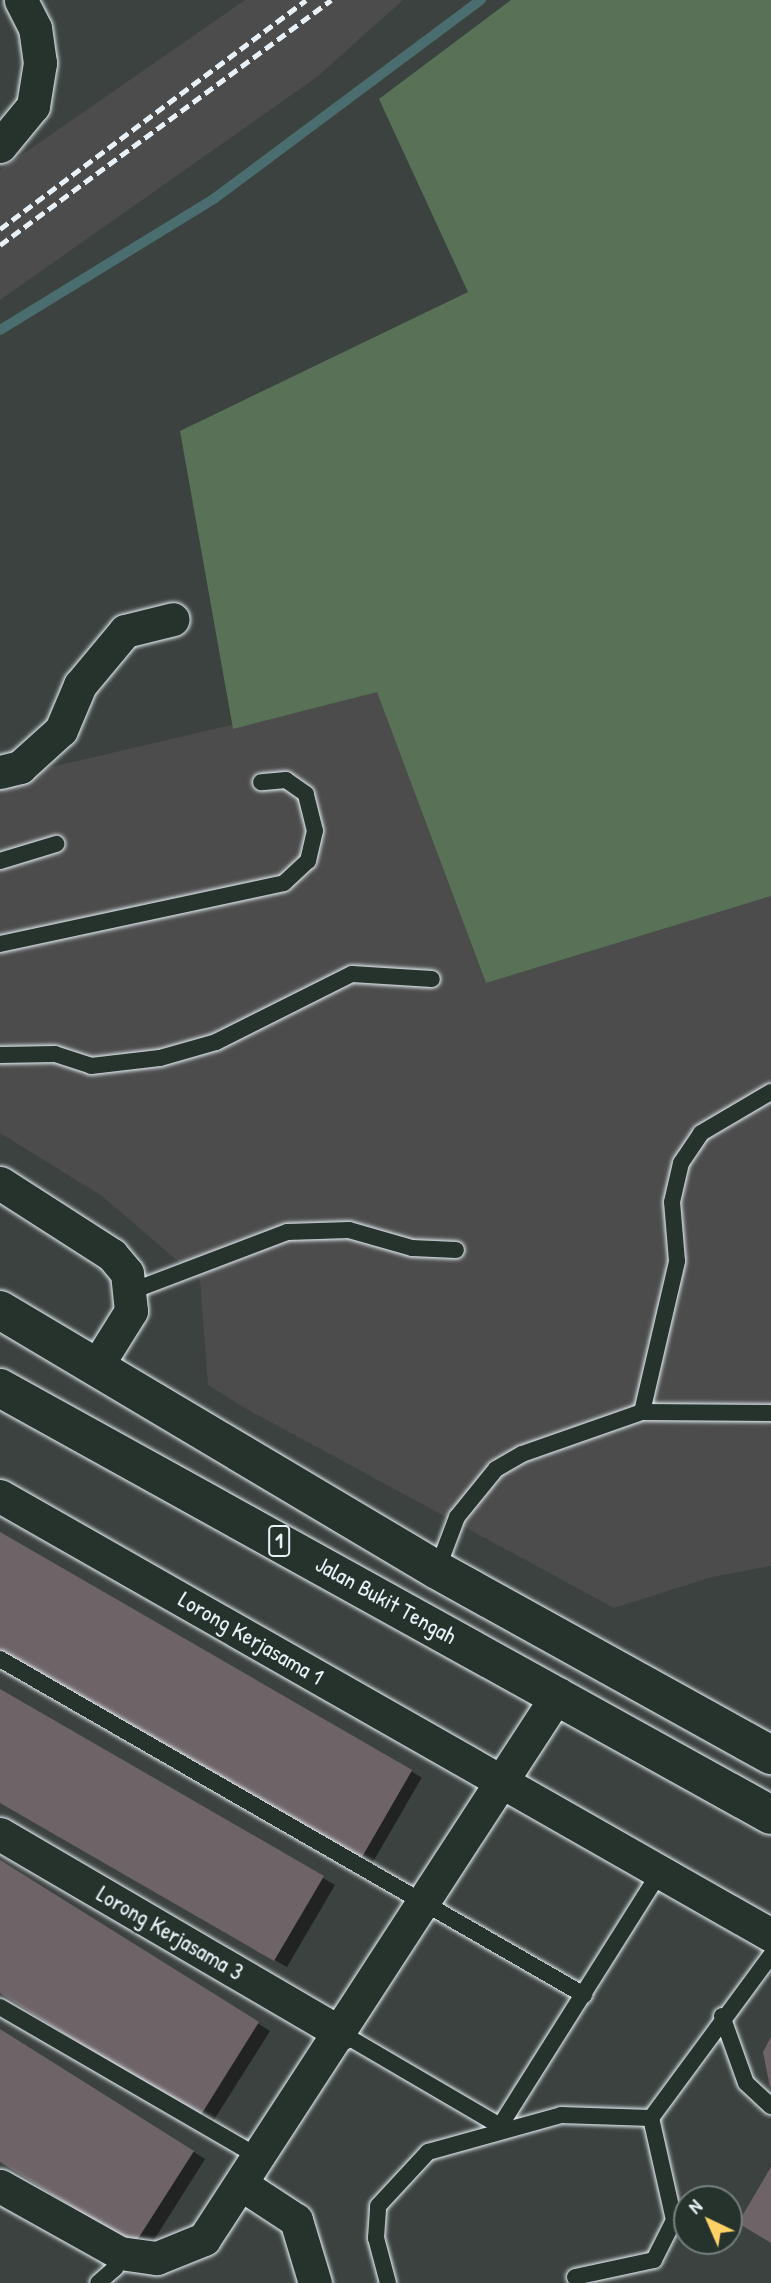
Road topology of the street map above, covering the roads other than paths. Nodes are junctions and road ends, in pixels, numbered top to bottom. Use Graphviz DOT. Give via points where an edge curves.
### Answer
graph roads {
  1 [pos="21,0"];
  2 [pos="0,145"];
  3 [pos="173,619"];
  4 [pos="0,772"];
  5 [pos="261,782"];
  6 [pos="56,844"];
  7 [pos="0,862"];
  8 [pos="0,944"];
  9 [pos="432,979"];
  10 [pos="0,1055"];
  11 [pos="771,1092"];
  12 [pos="0,1182"];
  13 [pos="456,1250"];
  14 [pos="132,1291"];
  15 [pos="0,1308"];
  16 [pos="96,1367"];
  17 [pos="0,1388"];
  18 [pos="642,1412"];
  19 [pos="771,1413"];
  20 [pos="0,1496"];
  21 [pos="437,1570"];
  22 [pos="0,1659"];
  23 [pos="558,1694"];
  24 [pos="771,1755"];
  25 [pos="501,1781"];
  26 [pos="771,1815"];
  27 [pos="0,1834"];
  28 [pos="660,1872"];
  29 [pos="425,1898"];
  30 [pos="771,1935"];
  31 [pos="771,1955"];
  32 [pos="584,1995"];
  33 [pos="0,2007"];
  34 [pos="722,2016"];
  35 [pos="341,2033"];
  36 [pos="771,2106"];
  37 [pos="651,2118"];
  38 [pos="260,2158"];
  39 [pos="0,2186"];
  40 [pos="244,2186"];
  41 [pos="120,2253"];
  42 [pos="575,2277"];
  43 [pos="98,2283"];
  44 [pos="315,2283"];
  45 [pos="388,2283"];
  1 -- 2 [label="street" via="35,28 40,63 33,106"];
  3 -- 4 [label="street" via="125,631 80,685 61,730 20,767"];
  5 -- 8 [label="lane" via="286,780 306,794 315,831 308,861 284,883"];
  6 -- 7 [label="lane"];
  9 -- 10 [label="lane" via="352,974 216,1042 160,1058 91,1066 55,1055"];
  11 -- 18 [label="lane" via="701,1133 681,1163 672,1202 677,1261"];
  12 -- 14 [label="street" via="112,1255"];
  13 -- 14 [label="lane" via="412,1248 349,1230 287,1232"];
  14 -- 16 [label="street" via="131,1311"];
  15 -- 16 [label="highway, 1"];
  16 -- 21 [label="highway, 1"];
  17 -- 23 [label="highway, Jalan Bukit Tengah / 1"];
  18 -- 19 [label="lane"];
  18 -- 21 [label="lane" via="522,1454 496,1469 457,1517"];
  20 -- 25 [label="street, Lorong Kerjasama 1"];
  21 -- 24 [label="highway, 1"];
  22 -- 29 [label="lane"];
  23 -- 25 [label="street"];
  23 -- 26 [label="highway, Jalan Bukit Tengah / 1"];
  25 -- 28 [label="street, Lorong Kerjasama 1"];
  25 -- 29 [label="street"];
  27 -- 35 [label="street, Lorong Kerjasama 3"];
  28 -- 30 [label="street, Lorong Kerjasama 1"];
  28 -- 32 [label="lane"];
  29 -- 32 [label="lane"];
  29 -- 35 [label="street"];
  31 -- 34 [label="lane"];
  32 -- 35 [label="lane" via="500,2126"];
  33 -- 38 [label="lane"];
  34 -- 36 [label="lane" via="746,2083"];
  34 -- 37 [label="lane"];
  35 -- 38 [label="street"];
  37 -- 42 [label="lane" via="674,2220 654,2260"];
  37 -- 45 [label="lane" via="561,2115 428,2152 378,2206 376,2238"];
  38 -- 40 [label="street"];
  39 -- 41 [label="street"];
  40 -- 41 [label="street" via="205,2239 157,2258"];
  40 -- 44 [label="street" via="296,2220"];
  41 -- 43 [label="lane"];
}
